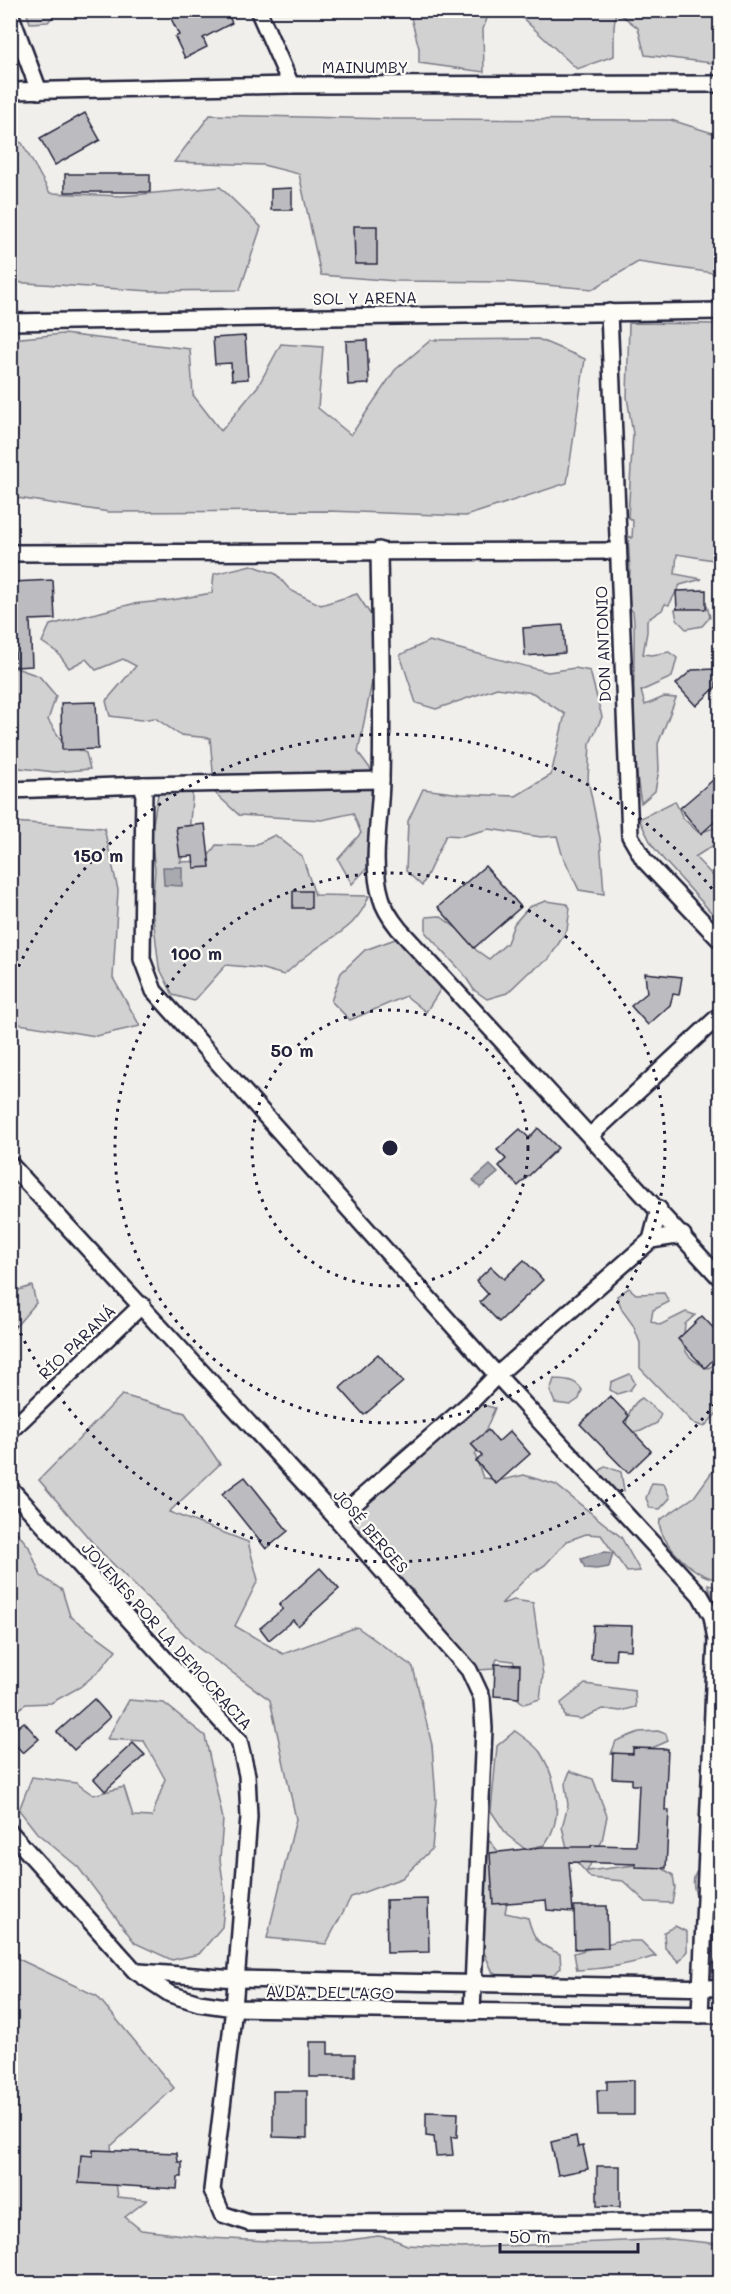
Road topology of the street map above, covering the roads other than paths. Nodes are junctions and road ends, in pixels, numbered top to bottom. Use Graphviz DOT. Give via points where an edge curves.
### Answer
graph roads {
  1 [pos="258,10"];
  2 [pos="10,13"];
  3 [pos="720,84"];
  4 [pos="291,85"];
  5 [pos="10,91"];
  6 [pos="39,91"];
  7 [pos="720,311"];
  8 [pos="609,312"];
  9 [pos="10,322"];
  10 [pos="379,550"];
  11 [pos="618,551"];
  12 [pos="10,552"];
  13 [pos="381,780"];
  14 [pos="144,785"];
  15 [pos="10,790"];
  16 [pos="720,940"];
  17 [pos="720,1015"];
  18 [pos="591,1135"];
  19 [pos="10,1164"];
  20 [pos="659,1209"];
  21 [pos="683,1235"];
  22 [pos="651,1240"];
  23 [pos="720,1278"];
  24 [pos="142,1305"];
  25 [pos="497,1376"];
  26 [pos="10,1431"];
  27 [pos="10,1488"];
  28 [pos="337,1519"];
  29 [pos="10,1832"];
  30 [pos="135,1971"];
  31 [pos="236,1980"];
  32 [pos="472,1983"];
  33 [pos="701,1988"];
  34 [pos="720,1988"];
  35 [pos="234,2008"];
  36 [pos="472,2012"];
  37 [pos="700,2015"];
  38 [pos="720,2015"];
  39 [pos="720,2222"];
  1 -- 4 [label="street"];
  2 -- 6 [label="street"];
  3 -- 4 [label="street, MAINUMBY"];
  4 -- 6 [label="street, MAINUMBY"];
  5 -- 6 [label="street, MAINUMBY"];
  7 -- 8 [label="street, SOL Y ARENA"];
  8 -- 9 [label="street, SOL Y ARENA"];
  8 -- 11 [label="street, DON ANTONIO"];
  10 -- 11 [label="street"];
  10 -- 12 [label="street"];
  10 -- 13 [label="street"];
  11 -- 16 [label="street, DON ANTONIO" via="630,836 644,860"];
  13 -- 14 [label="street"];
  13 -- 18 [label="street" via="378,880 389,915"];
  14 -- 15 [label="street"];
  14 -- 25 [label="street" via="142,960 154,991"];
  17 -- 18 [label="street"];
  18 -- 20 [label="street"];
  19 -- 24 [label="street, JOSÉ BERGES"];
  20 -- 21 [label="street"];
  20 -- 22 [label="street"];
  21 -- 22 [label="street"];
  21 -- 23 [label="street"];
  22 -- 25 [label="street"];
  24 -- 26 [label="street, RÍO PARANÁ"];
  24 -- 28 [label="street, JOSÉ BERGES"];
  25 -- 28 [label="street"];
  25 -- 33 [label="street" via="700,1595 712,1616 716,1640"];
  27 -- 31 [label="street, JOVENES POR LA DEMOCRACIA" via="239,1741 247,1775 249,1817"];
  28 -- 32 [label="street, JOSÉ BERGES" via="469,1670 482,1698 484,1729"];
  29 -- 30 [label="street, AVDA. DEL LAGO"];
  30 -- 31 [label="street"];
  30 -- 35 [label="street, AVDA. DEL LAGO" via="170,1994"];
  31 -- 32 [label="street"];
  31 -- 35 [label="street, JOVENES POR LA DEMOCRACIA"];
  32 -- 33 [label="street"];
  32 -- 36 [label="street, JOSÉ BERGES"];
  33 -- 34 [label="street"];
  33 -- 37 [label="street"];
  35 -- 36 [label="street, AVDA. DEL LAGO"];
  35 -- 39 [label="street, JOVENES POR LA DEMOCRACIA" via="212,2190 222,2214 249,2223"];
  36 -- 37 [label="street, AVDA. DEL LAGO"];
  37 -- 38 [label="street, AVDA. DEL LAGO"];
}
